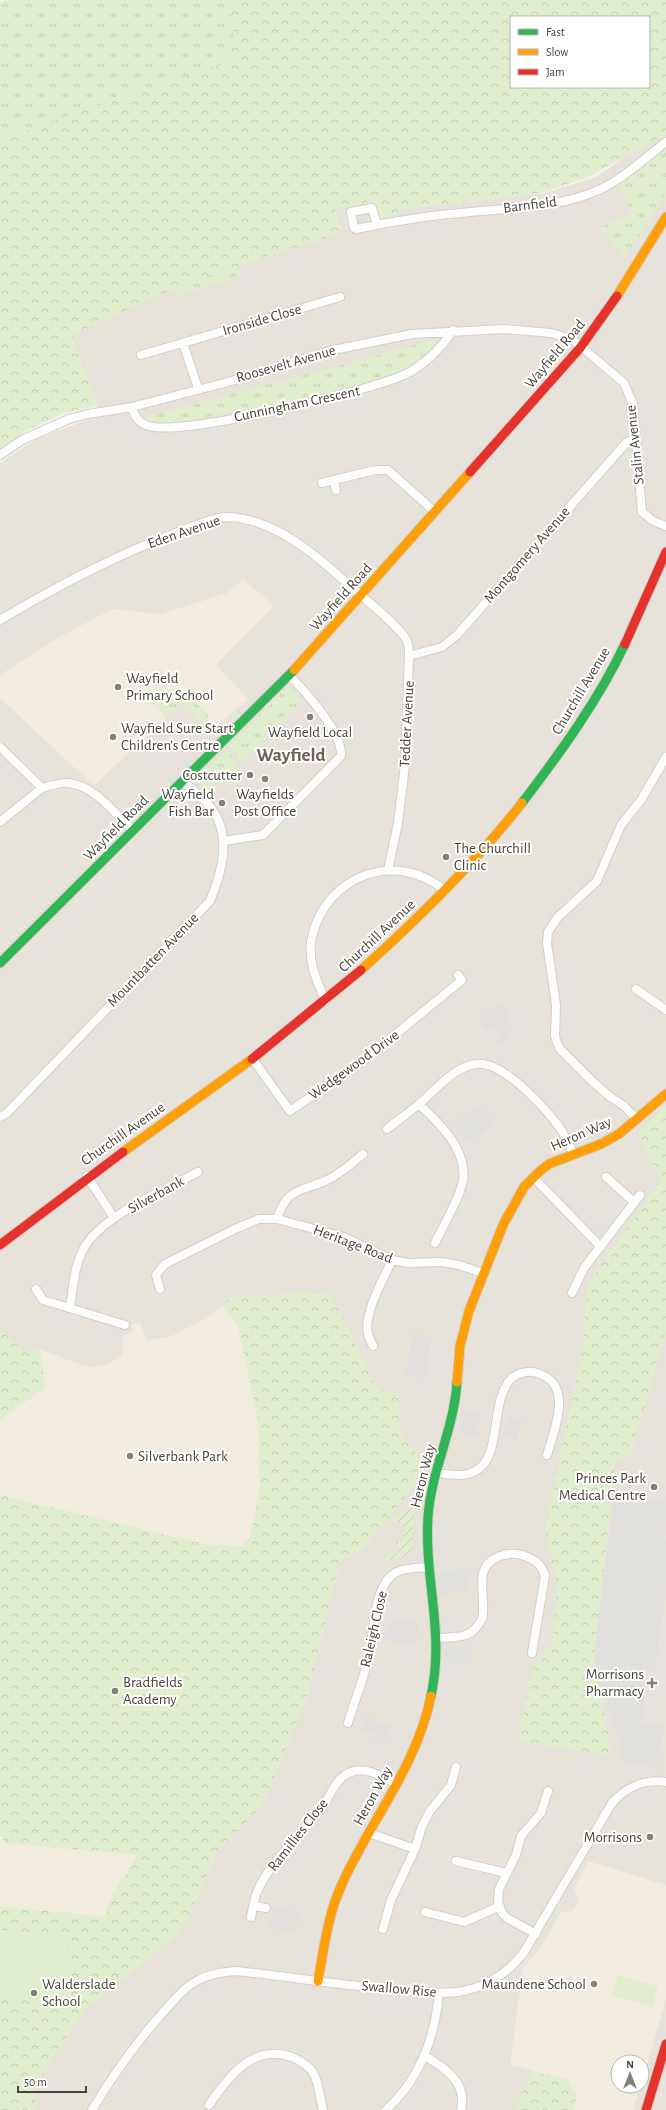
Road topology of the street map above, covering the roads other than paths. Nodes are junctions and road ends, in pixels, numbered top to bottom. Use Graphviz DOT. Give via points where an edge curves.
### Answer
graph roads {
  1 [pos="666,142"];
  2 [pos="666,218"];
  3 [pos="377,224"];
  4 [pos="340,297"];
  5 [pos="453,330"];
  6 [pos="183,343"];
  7 [pos="580,348"];
  8 [pos="141,355"];
  9 [pos="198,388"];
  10 [pos="132,407"];
  11 [pos="635,438"];
  12 [pos="0,455"];
  13 [pos="334,481"];
  14 [pos="322,483"];
  15 [pos="336,490"];
  16 [pos="435,512"];
  17 [pos="666,526"];
  18 [pos="666,552"];
  19 [pos="361,596"];
  20 [pos="0,620"];
  21 [pos="409,656"];
  22 [pos="289,675"];
  23 [pos="0,747"];
  24 [pos="666,758"];
  25 [pos="183,781"];
  26 [pos="42,788"];
  27 [pos="0,822"];
  28 [pos="133,830"];
  29 [pos="224,841"];
  30 [pos="388,870"];
  31 [pos="445,891"];
  32 [pos="0,963"];
  33 [pos="458,975"];
  34 [pos="636,989"];
  35 [pos="326,1001"];
  36 [pos="666,1010"];
  37 [pos="252,1058"];
  38 [pos="666,1094"];
  39 [pos="419,1104"];
  40 [pos="0,1117"];
  41 [pos="637,1119"];
  42 [pos="387,1130"];
  43 [pos="573,1152"];
  44 [pos="363,1154"];
  45 [pos="198,1172"];
  46 [pos="87,1176"];
  47 [pos="533,1177"];
  48 [pos="606,1177"];
  49 [pos="640,1195"];
  50 [pos="634,1202"];
  51 [pos="114,1218"];
  52 [pos="278,1219"];
  53 [pos="435,1243"];
  54 [pos="0,1245"];
  55 [pos="601,1247"];
  56 [pos="392,1260"];
  57 [pos="483,1273"];
  58 [pos="36,1289"];
  59 [pos="160,1289"];
  60 [pos="572,1293"];
  61 [pos="70,1307"];
  62 [pos="125,1325"];
  63 [pos="373,1346"];
  64 [pos="547,1455"];
  65 [pos="437,1473"];
  66 [pos="430,1567"];
  67 [pos="437,1638"];
  68 [pos="532,1653"];
  69 [pos="348,1723"];
  70 [pos="456,1766"];
  71 [pos="666,1782"];
  72 [pos="396,1784"];
  73 [pos="548,1791"];
  74 [pos="369,1833"];
  75 [pos="416,1849"];
  76 [pos="456,1861"];
  77 [pos="506,1873"];
  78 [pos="254,1906"];
  79 [pos="498,1907"];
  80 [pos="266,1908"];
  81 [pos="425,1912"];
  82 [pos="251,1917"];
  83 [pos="383,1929"];
  84 [pos="536,1934"];
  85 [pos="318,1981"];
  86 [pos="439,1993"];
  87 [pos="666,2044"];
  88 [pos="425,2056"];
  89 [pos="209,2105"];
  90 [pos="92,2110"];
  91 [pos="323,2110"];
  92 [pos="386,2110"];
  93 [pos="461,2110"];
  94 [pos="646,2110"];
  1 -- 3 [label="street, Barnfield" via="616,180 594,192 574,198 545,205 425,216"];
  2 -- 7 [label="street, Wayfield Road" via="624,286"];
  4 -- 6 [label="street, Ironside Close"];
  5 -- 7 [label="street, Roosevelt Avenue" via="504,328 551,333 572,339"];
  5 -- 9 [label="street, Roosevelt Avenue" via="412,334 333,350 228,382"];
  5 -- 10 [label="street, Cunningham Crescent" via="442,347 408,373 385,383 330,398 165,429 145,425 135,417"];
  6 -- 8 [label="street, Ironside Close"];
  6 -- 9 [label="street"];
  7 -- 11 [label="street, Stalin Avenue" via="624,383 633,404"];
  7 -- 16 [label="street, Wayfield Road"];
  9 -- 10 [label="street, Roosevelt Avenue"];
  10 -- 12 [label="street, Roosevelt Avenue" via="69,419 22,440"];
  11 -- 17 [label="street, Stalin Avenue" via="642,512 652,521"];
  11 -- 21 [label="street, Montgomery Avenue" via="626,443 457,635 442,647"];
  13 -- 14 [label="street"];
  13 -- 15 [label="street"];
  13 -- 16 [label="street" via="375,470 388,470"];
  16 -- 19 [label="street, Wayfield Road"];
  18 -- 31 [label="street, Churchill Avenue" via="627,641 593,701 528,796 490,843"];
  19 -- 20 [label="street, Eden Avenue" via="317,557 294,541 248,520 231,517 216,518 90,570"];
  19 -- 21 [label="street, Tedder Avenue" via="400,631 407,641"];
  19 -- 22 [label="street, Wayfield Road"];
  21 -- 30 [label="street, Tedder Avenue" via="405,766 398,823"];
  22 -- 25 [label="street, Wayfield Road"];
  22 -- 29 [label="street" via="316,704 342,747 341,756 263,835"];
  23 -- 26 [label="street"];
  24 -- 41 [label="street" via="641,800 621,826 597,881 557,918 548,932 547,943 556,1005 555,1036 559,1048 592,1081"];
  25 -- 28 [label="street, Wayfield Road"];
  25 -- 29 [label="street, Mountbatten Avenue" via="211,808"];
  26 -- 27 [label="street"];
  26 -- 28 [label="street" via="69,783 88,788"];
  28 -- 32 [label="street, Wayfield Road"];
  29 -- 40 [label="street, Mountbatten Avenue" via="222,869 210,901 7,1113"];
  30 -- 31 [label="street" via="420,875"];
  30 -- 35 [label="street" via="370,873 353,880 324,906 312,938 311,954 314,973"];
  31 -- 35 [label="street, Churchill Avenue"];
  33 -- 37 [label="street, Wedgewood Drive" via="462,980 397,1034 290,1111"];
  34 -- 36 [label="street"];
  35 -- 37 [label="street, Churchill Avenue"];
  37 -- 46 [label="street, Churchill Avenue"];
  38 -- 41 [label="street, Heron Way"];
  39 -- 42 [label="street"];
  39 -- 43 [label="street" via="460,1070 475,1064 488,1064 504,1072 535,1100 561,1129"];
  39 -- 53 [label="street" via="453,1142 462,1165 462,1182"];
  41 -- 43 [label="street, Heron Way" via="610,1139"];
  43 -- 47 [label="street, Heron Way" via="545,1166"];
  44 -- 52 [label="street" via="326,1181 292,1193 282,1204"];
  45 -- 51 [label="street, Silverbank"];
  46 -- 51 [label="street, Silverbank"];
  46 -- 54 [label="street, Churchill Avenue"];
  47 -- 55 [label="street"];
  47 -- 57 [label="street, Heron Way" via="518,1196"];
  48 -- 50 [label="street"];
  49 -- 50 [label="street"];
  50 -- 55 [label="street"];
  51 -- 61 [label="street, Silverbank" via="99,1229 82,1252"];
  52 -- 56 [label="street, Heritage Road" via="344,1237"];
  52 -- 59 [label="street, Heritage Road" via="253,1221 165,1264 156,1275"];
  55 -- 60 [label="street" via="584,1268"];
  56 -- 57 [label="street, Heritage Road" via="408,1263 442,1262"];
  56 -- 63 [label="street" via="368,1320 368,1333"];
  57 -- 65 [label="street, Heron Way" via="467,1312 460,1345 455,1407"];
  58 -- 61 [label="street" via="43,1300"];
  61 -- 62 [label="street"];
  64 -- 65 [label="street" via="559,1412 560,1398 551,1380 534,1372 522,1373 512,1378 505,1387 490,1451 484,1464 474,1473 460,1476"];
  65 -- 66 [label="street, Heron Way" via="428,1516"];
  66 -- 67 [label="street, Heron Way"];
  66 -- 69 [label="street, Raleigh Close" via="407,1569 392,1575 384,1585 379,1599 370,1652"];
  67 -- 68 [label="street" via="456,1637 473,1630 482,1619 481,1589 484,1571 498,1556 508,1553 522,1555 542,1566 545,1576"];
  67 -- 72 [label="street, Heron Way" via="434,1679 428,1710 415,1748"];
  70 -- 75 [label="street" via="452,1785 430,1811 422,1826"];
  71 -- 84 [label="street, Swallow Rise" via="638,1784 626,1790 612,1803"];
  72 -- 74 [label="street, Heron Way"];
  72 -- 78 [label="street, Ramillies Close" via="376,1773 364,1771 352,1771 341,1776 310,1824 271,1867 257,1891"];
  73 -- 77 [label="street" via="541,1813 521,1836 516,1855"];
  74 -- 75 [label="street"];
  74 -- 85 [label="street, Heron Way" via="341,1885 327,1927"];
  75 -- 83 [label="street" via="391,1900"];
  76 -- 77 [label="street"];
  77 -- 79 [label="street" via="499,1889"];
  78 -- 80 [label="street"];
  78 -- 82 [label="street, Ramillies Close"];
  79 -- 81 [label="street" via="464,1922"];
  79 -- 84 [label="street" via="507,1918"];
  84 -- 86 [label="street, Swallow Rise" via="516,1963 490,1982 462,1991"];
  85 -- 86 [label="street, Swallow Rise"];
  85 -- 90 [label="street, Swallow Rise" via="236,1970 219,1972 195,1981 183,1990 137,2040"];
  86 -- 88 [label="street" via="437,2019"];
  87 -- 94 [label="street"];
  88 -- 92 [label="street" via="403,2090"];
  88 -- 93 [label="street" via="449,2072 456,2080 463,2102"];
  89 -- 91 [label="street" via="244,2064 262,2055 278,2054 297,2059 314,2074"];
}
